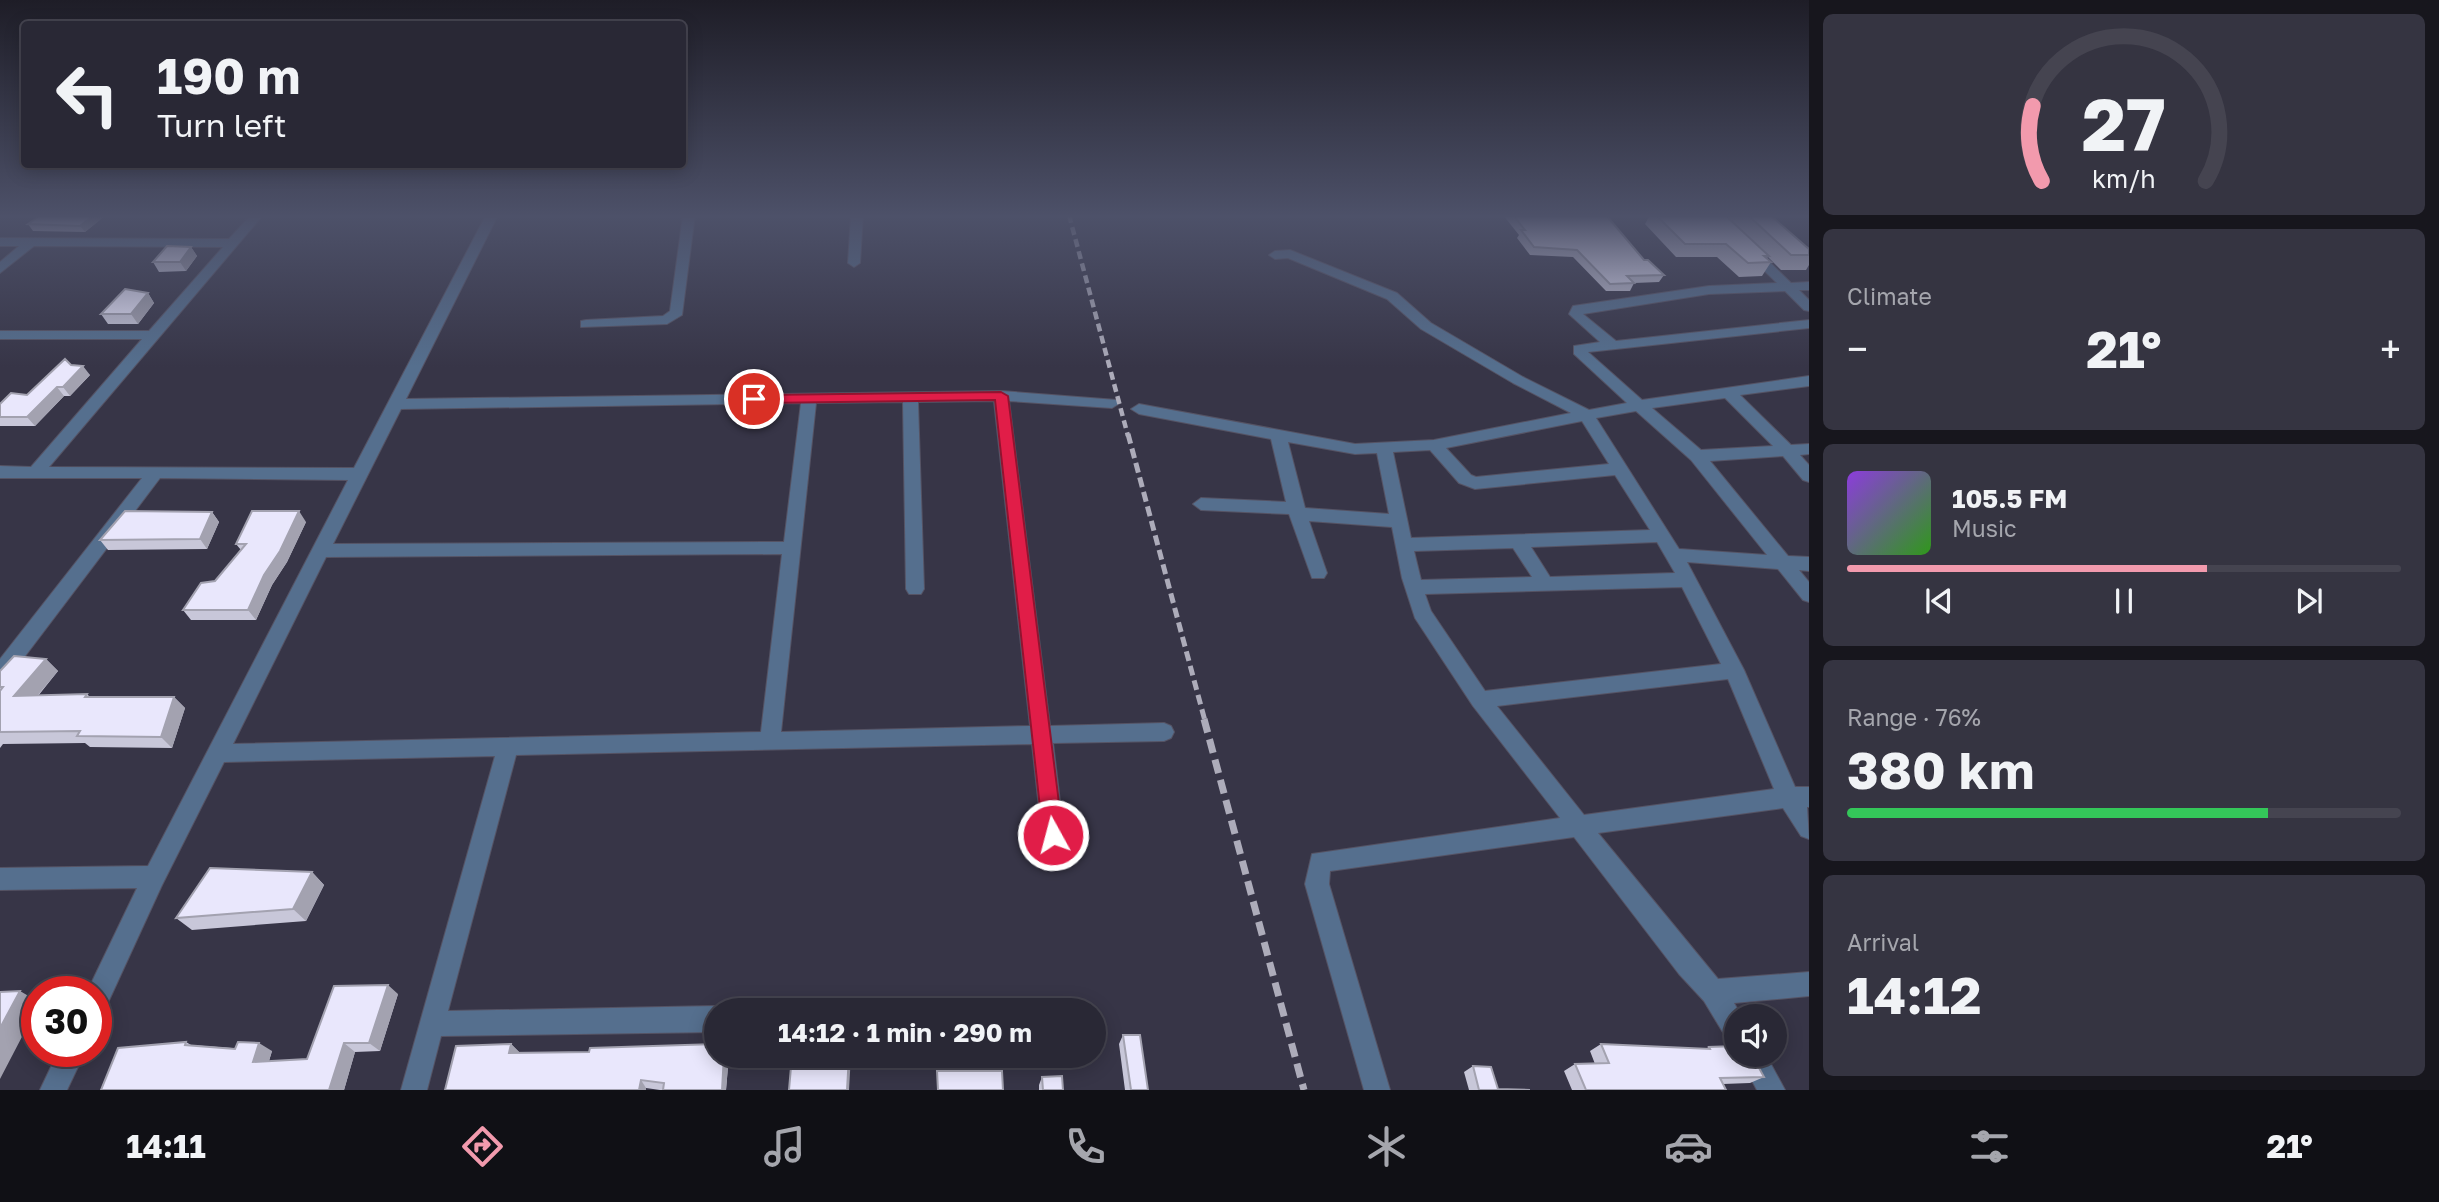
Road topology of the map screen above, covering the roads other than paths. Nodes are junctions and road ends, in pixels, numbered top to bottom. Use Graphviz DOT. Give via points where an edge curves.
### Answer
graph roads {
  1 [pos="213,266"];
  2 [pos="466,266"];
  3 [pos="683,266"];
  4 [pos="1319,266"];
  5 [pos="1766,266"];
  6 [pos="1809,286"];
  7 [pos="1789,288"];
  8 [pos="1809,307"];
  9 [pos="586,324"];
  10 [pos="1809,324"];
  11 [pos="0,335"];
  12 [pos="153,335"];
  13 [pos="1611,344"];
  14 [pos="1809,381"];
  15 [pos="1729,393"];
  16 [pos="1001,396"];
  17 [pos="910,397"];
  18 [pos="809,398"];
  19 [pos="1112,403"];
  20 [pos="396,404"];
  21 [pos="1640,405"];
  22 [pos="1139,409"];
  23 [pos="1586,415"];
  24 [pos="1278,435"];
  25 [pos="1434,445"];
  26 [pos="1384,448"];
  27 [pos="1809,449"];
  28 [pos="1787,450"];
  29 [pos="1697,456"];
  30 [pos="1619,469"];
  31 [pos="0,472"];
  32 [pos="36,472"];
  33 [pos="155,473"];
  34 [pos="360,474"];
  35 [pos="1809,476"];
  36 [pos="1201,504"];
  37 [pos="1297,511"];
  38 [pos="1399,521"];
  39 [pos="1663,536"];
  40 [pos="1519,542"];
  41 [pos="1404,545"];
  42 [pos="792,548"];
  43 [pos="321,551"];
  44 [pos="1674,555"];
  45 [pos="1781,562"];
  46 [pos="1809,564"];
  47 [pos="1318,573"];
  48 [pos="1686,580"];
  49 [pos="1545,583"];
  50 [pos="1415,587"];
  51 [pos="915,589"];
  52 [pos="1809,595"];
  53 [pos="1734,670"];
  54 [pos="0,674"];
  55 [pos="1480,700"];
  56 [pos="1164,732"];
  57 [pos="1041,735"];
  58 [pos="770,741"];
  59 [pos="508,746"];
  60 [pos="218,753"];
  61 [pos="1798,797"];
  62 [pos="1577,825"];
  63 [pos="1809,829"];
  64 [pos="1053,835"];
  65 [pos="155,877"];
  66 [pos="0,878"];
  67 [pos="108,976"];
  68 [pos="1809,984"];
  69 [pos="1713,992"];
  70 [pos="1724,1010"];
  71 [pos="704,1019"];
  72 [pos="432,1024"];
  73 [pos="64,1067"];
  74 [pos="1758,1067"];
  75 [pos="53,1090"];
  76 [pos="414,1090"];
  77 [pos="1377,1090"];
  78 [pos="1772,1090"];
  1 -- 12 [label="street"];
  2 -- 20 [label="street"];
  3 -- 9 [label="street" via="673,317"];
  4 -- 23 [label="street" via="1392,296 1426,326"];
  5 -- 7 [label="street"];
  6 -- 7 [label="street"];
  7 -- 8 [label="street"];
  7 -- 13 [label="street" via="1709,290 1578,309 1579,318"];
  10 -- 13 [label="street"];
  11 -- 12 [label="street"];
  12 -- 32 [label="street"];
  13 -- 21 [label="street" via="1579,349"];
  14 -- 15 [label="street"];
  15 -- 21 [label="street"];
  15 -- 28 [label="street"];
  16 -- 17 [label="street"];
  16 -- 19 [label="street"];
  16 -- 57 [label="street"];
  17 -- 18 [label="street"];
  17 -- 51 [label="street"];
  18 -- 20 [label="street"];
  18 -- 42 [label="street"];
  20 -- 34 [label="street"];
  21 -- 23 [label="street"];
  21 -- 29 [label="street"];
  22 -- 24 [label="street"];
  23 -- 25 [label="street"];
  23 -- 30 [label="street"];
  24 -- 26 [label="street" via="1355,449"];
  24 -- 37 [label="street"];
  25 -- 26 [label="street"];
  25 -- 30 [label="street" via="1465,479 1475,483"];
  26 -- 38 [label="street"];
  27 -- 28 [label="street"];
  28 -- 29 [label="street"];
  28 -- 35 [label="street"];
  29 -- 45 [label="street"];
  30 -- 39 [label="street"];
  31 -- 32 [label="street"];
  32 -- 33 [label="street"];
  33 -- 34 [label="street"];
  33 -- 54 [label="street"];
  34 -- 43 [label="street"];
  36 -- 37 [label="street"];
  37 -- 38 [label="street"];
  37 -- 47 [label="street"];
  38 -- 41 [label="street"];
  39 -- 40 [label="street"];
  39 -- 44 [label="street"];
  40 -- 41 [label="street"];
  40 -- 49 [label="street"];
  41 -- 50 [label="street"];
  42 -- 43 [label="street"];
  42 -- 58 [label="street"];
  43 -- 60 [label="street"];
  44 -- 45 [label="street"];
  44 -- 48 [label="street"];
  45 -- 46 [label="street"];
  45 -- 52 [label="street"];
  48 -- 49 [label="street"];
  48 -- 53 [label="street"];
  49 -- 50 [label="street"];
  50 -- 55 [label="street" via="1422,613"];
  53 -- 55 [label="street"];
  53 -- 61 [label="street"];
  55 -- 62 [label="street"];
  56 -- 57 [label="street"];
  57 -- 58 [label="street"];
  57 -- 64 [label="street"];
  58 -- 59 [label="street"];
  59 -- 60 [label="street"];
  59 -- 72 [label="street"];
  60 -- 65 [label="street"];
  61 -- 62 [label="street"];
  61 -- 63 [label="street"];
  62 -- 69 [label="street"];
  62 -- 77 [label="street" via="1320,862 1317,884"];
  65 -- 66 [label="street"];
  65 -- 67 [label="street"];
  68 -- 69 [label="street"];
  69 -- 70 [label="street"];
  71 -- 72 [label="street"];
  72 -- 76 [label="street"];
  73 -- 75 [label="street"];
  74 -- 78 [label="street"];
}
